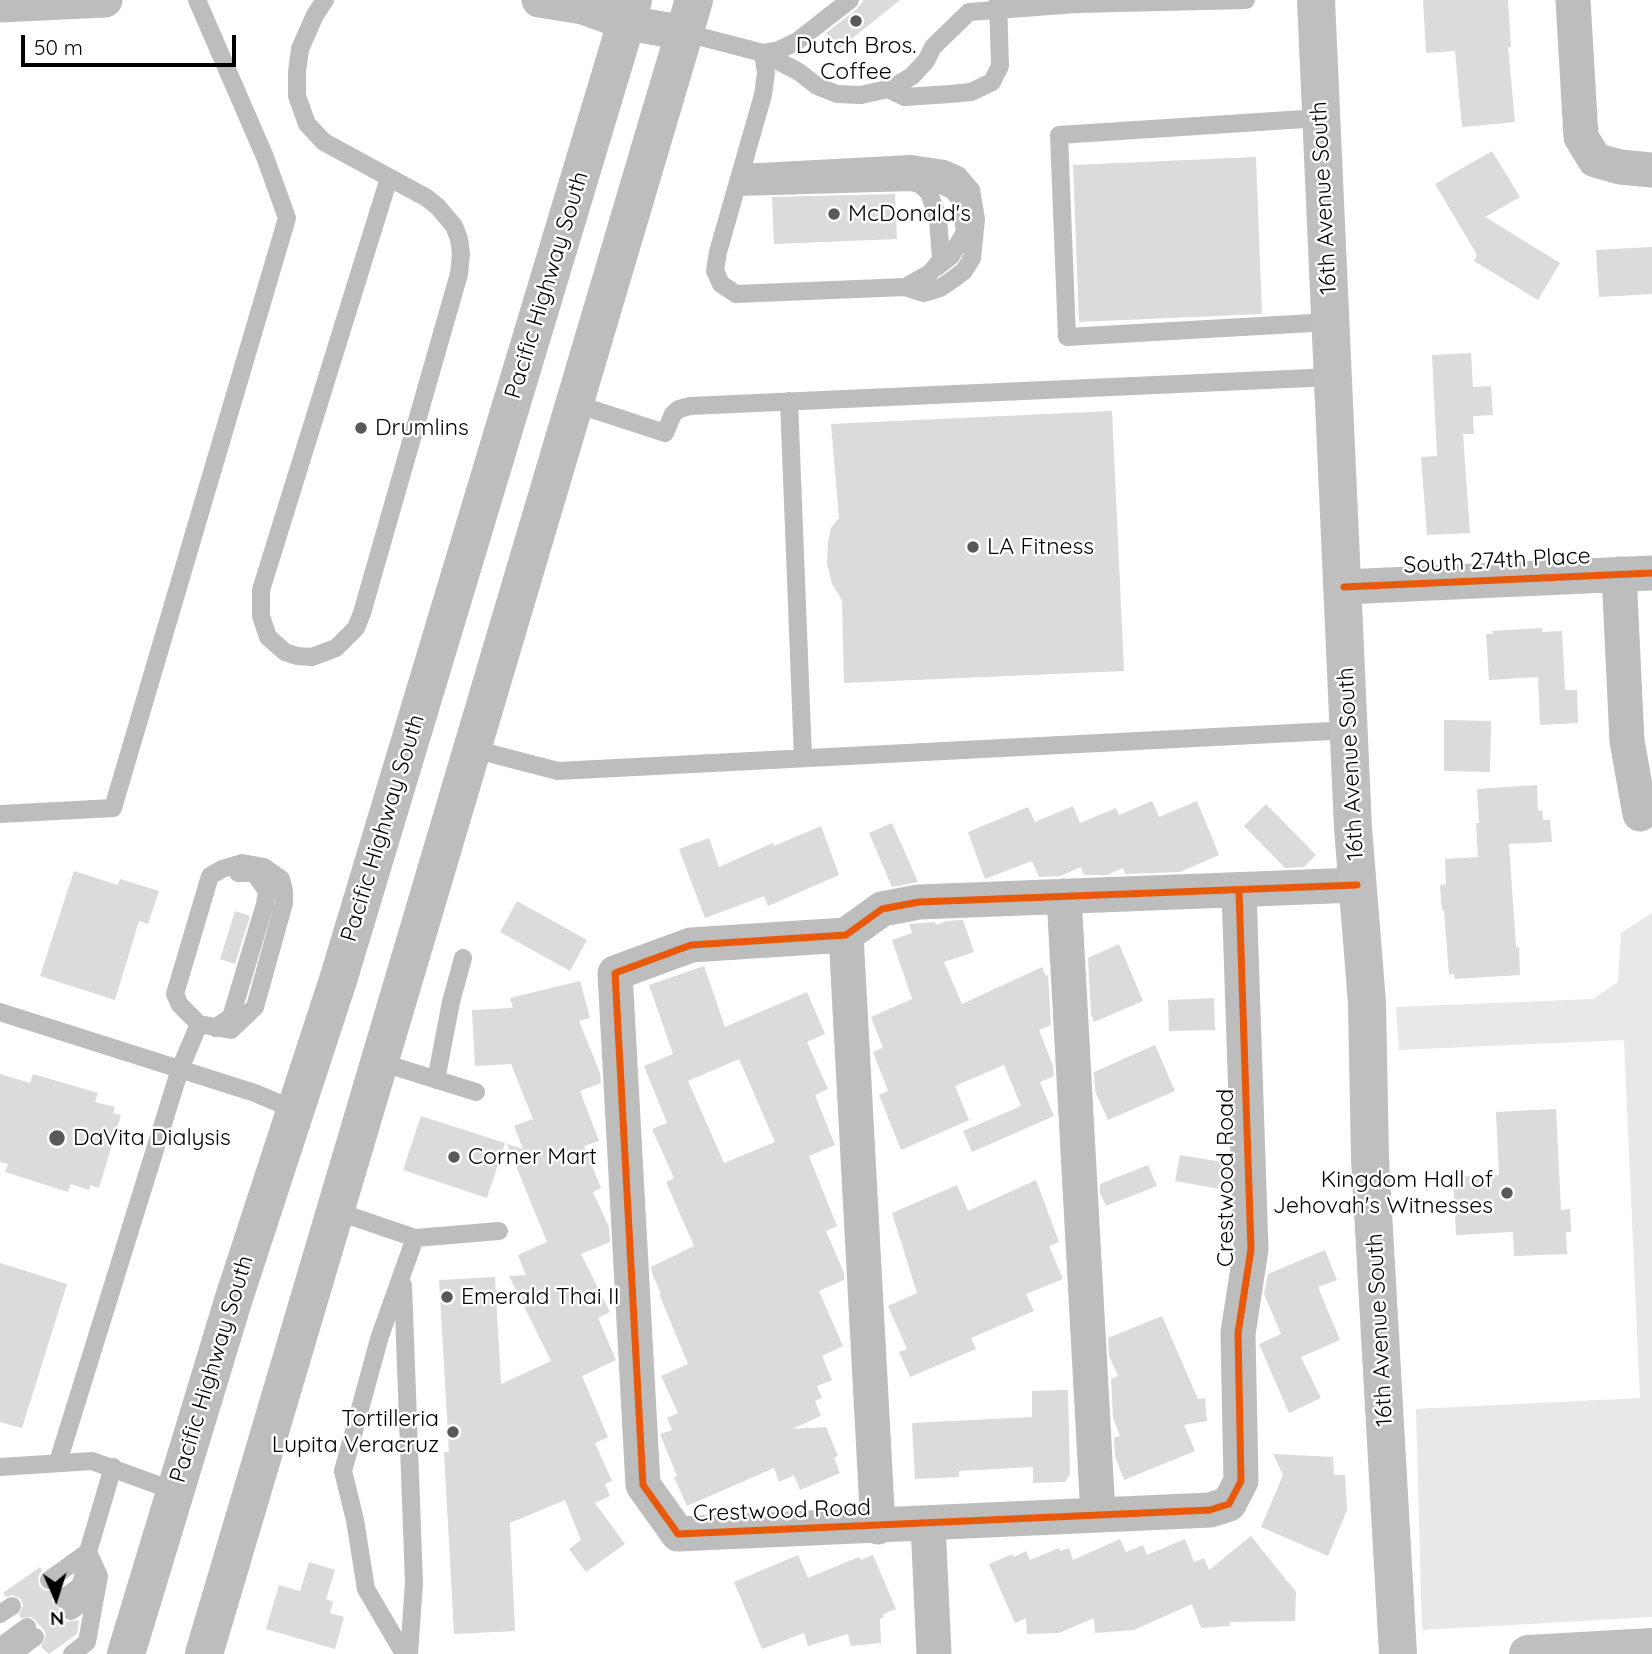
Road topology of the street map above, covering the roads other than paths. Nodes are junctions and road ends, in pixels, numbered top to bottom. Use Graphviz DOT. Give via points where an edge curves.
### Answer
graph roads {
  1 [pos="106,0"];
  2 [pos="197,0"];
  3 [pos="325,0"];
  4 [pos="539,0"];
  5 [pos="850,0"];
  6 [pos="1244,0"];
  7 [pos="1316,0"];
  8 [pos="1573,0"];
  9 [pos="1074,2"];
  10 [pos="0,5"];
  11 [pos="999,5"];
  12 [pos="630,12"];
  13 [pos="690,17"];
  14 [pos="763,53"];
  15 [pos="888,89"];
  16 [pos="1320,118"];
  17 [pos="1652,170"];
  18 [pos="389,178"];
  19 [pos="739,180"];
  20 [pos="912,182"];
  21 [pos="934,269"];
  22 [pos="905,287"];
  23 [pos="1329,322"];
  24 [pos="1333,377"];
  25 [pos="789,401"];
  26 [pos="576,404"];
  27 [pos="1635,573"];
  28 [pos="1344,587"];
  29 [pos="1350,730"];
  30 [pos="473,749"];
  31 [pos="803,758"];
  32 [pos="0,814"];
  33 [pos="1640,814"];
  34 [pos="1357,885"];
  35 [pos="1239,891"];
  36 [pos="1064,896"];
  37 [pos="846,935"];
  38 [pos="463,958"];
  39 [pos="0,1012"];
  40 [pos="207,1026"];
  41 [pos="380,1062"];
  42 [pos="180,1069"];
  43 [pos="436,1080"];
  44 [pos="476,1092"];
  45 [pos="295,1110"];
  46 [pos="336,1211"];
  47 [pos="499,1231"];
  48 [pos="415,1238"];
  49 [pos="403,1271"];
  50 [pos="58,1462"];
  51 [pos="0,1467"];
  52 [pos="113,1467"];
  53 [pos="174,1491"];
  54 [pos="1098,1515"];
  55 [pos="928,1524"];
  56 [pos="878,1527"];
  57 [pos="88,1552"];
  58 [pos="60,1596"];
  59 [pos="19,1621"];
  60 [pos="0,1634"];
  61 [pos="0,1647"];
  62 [pos="1652,1647"];
  63 [pos="12,1654"];
  64 [pos="72,1654"];
  65 [pos="126,1654"];
  66 [pos="204,1654"];
  67 [pos="404,1654"];
  68 [pos="409,1654"];
  69 [pos="934,1654"];
  70 [pos="1398,1654"];
  71 [pos="1528,1654"];
  1 -- 10 [label="street"];
  2 -- 32 [label="lane" via="287,218 113,808"];
  3 -- 18 [label="lane" via="300,49 297,96 302,111 313,133 324,142"];
  4 -- 12 [label="street"];
  5 -- 14 [label="lane" via="796,42"];
  6 -- 9 [label="lane"];
  7 -- 16 [label="main road, 16th Avenue South"];
  8 -- 17 [label="street" via="1581,137 1595,160"];
  9 -- 11 [label="lane"];
  11 -- 15 [label="lane" via="969,12 933,47 912,76"];
  11 -- 15 [label="lane" via="1000,66 992,82 971,92 950,94 905,97"];
  12 -- 13 [label="street"];
  12 -- 45 [label="main road, Pacific Highway South"];
  13 -- 14 [label="lane"];
  13 -- 26 [label="main road"];
  14 -- 15 [label="lane" via="837,94"];
  14 -- 19 [label="lane" via="763,95"];
  16 -- 23 [label="main road, 16th Avenue South"];
  16 -- 23 [label="lane" via="1059,135 1068,337"];
  18 -- 18 [label="lane" via="261,590 261,616 268,637 297,656 312,657 336,648 356,628 459,274 461,254 454,226 427,198"];
  19 -- 20 [label="lane"];
  19 -- 22 [label="lane" via="715,271 721,284 736,294"];
  19 -- 22 [label="lane" via="910,164 958,175 971,190 975,206 972,258 964,271 940,288 923,293"];
  20 -- 21 [label="lane" via="929,193 938,218 940,260"];
  20 -- 21 [label="lane" via="941,185 960,199 965,232 951,256"];
  21 -- 22 [label="lane"];
  23 -- 24 [label="main road, 16th Avenue South"];
  24 -- 25 [label="lane"];
  24 -- 28 [label="main road, 16th Avenue South"];
  25 -- 26 [label="lane" via="690,406 673,414 665,433"];
  25 -- 31 [label="lane"];
  26 -- 30 [label="main road"];
  27 -- 28 [label="street, South 274th Place"];
  27 -- 33 [label="street" via="1627,741"];
  28 -- 29 [label="main road, 16th Avenue South"];
  29 -- 31 [label="lane"];
  29 -- 34 [label="main road, 16th Avenue South"];
  30 -- 31 [label="lane" via="558,771"];
  30 -- 41 [label="main road"];
  34 -- 35 [label="street"];
  34 -- 70 [label="main road, 16th Avenue South" via="1367,1003 1370,1160"];
  35 -- 36 [label="street"];
  35 -- 54 [label="street, Crestwood Road" via="1251,1248 1238,1333 1241,1481 1229,1504 1210,1510"];
  36 -- 37 [label="street" via="919,902 882,909"];
  36 -- 54 [label="street"];
  37 -- 56 [label="street, Crestwood Road"];
  37 -- 56 [label="street, Crestwood Road" via="691,945 615,972 642,1485 678,1534"];
  38 -- 43 [label="lane"];
  39 -- 42 [label="lane"];
  40 -- 40 [label="lane" via="231,1017 265,904 267,891 254,873 226,876 201,902 176,994 180,1005"];
  40 -- 42 [label="lane"];
  41 -- 43 [label="lane"];
  41 -- 46 [label="main road"];
  42 -- 45 [label="lane"];
  42 -- 50 [label="lane"];
  43 -- 44 [label="lane"];
  45 -- 53 [label="main road, Pacific Highway South"];
  46 -- 48 [label="lane"];
  46 -- 66 [label="main road"];
  47 -- 48 [label="lane"];
  48 -- 49 [label="lane"];
  49 -- 67 [label="lane" via="343,1471 366,1589"];
  49 -- 68 [label="lane" via="414,1583"];
  50 -- 51 [label="lane"];
  50 -- 52 [label="lane" via="92,1461"];
  52 -- 53 [label="lane"];
  52 -- 57 [label="lane"];
  53 -- 65 [label="main road, Pacific Highway South"];
  54 -- 55 [label="street, Crestwood Road"];
  55 -- 56 [label="street, Crestwood Road"];
  55 -- 69 [label="street"];
  57 -- 58 [label="lane" via="75,1580"];
  57 -- 64 [label="lane" via="99,1576 87,1642"];
  59 -- 60 [label="lane"];
  59 -- 61 [label="lane"];
  59 -- 63 [label="lane"];
  62 -- 71 [label="main road"];
}
